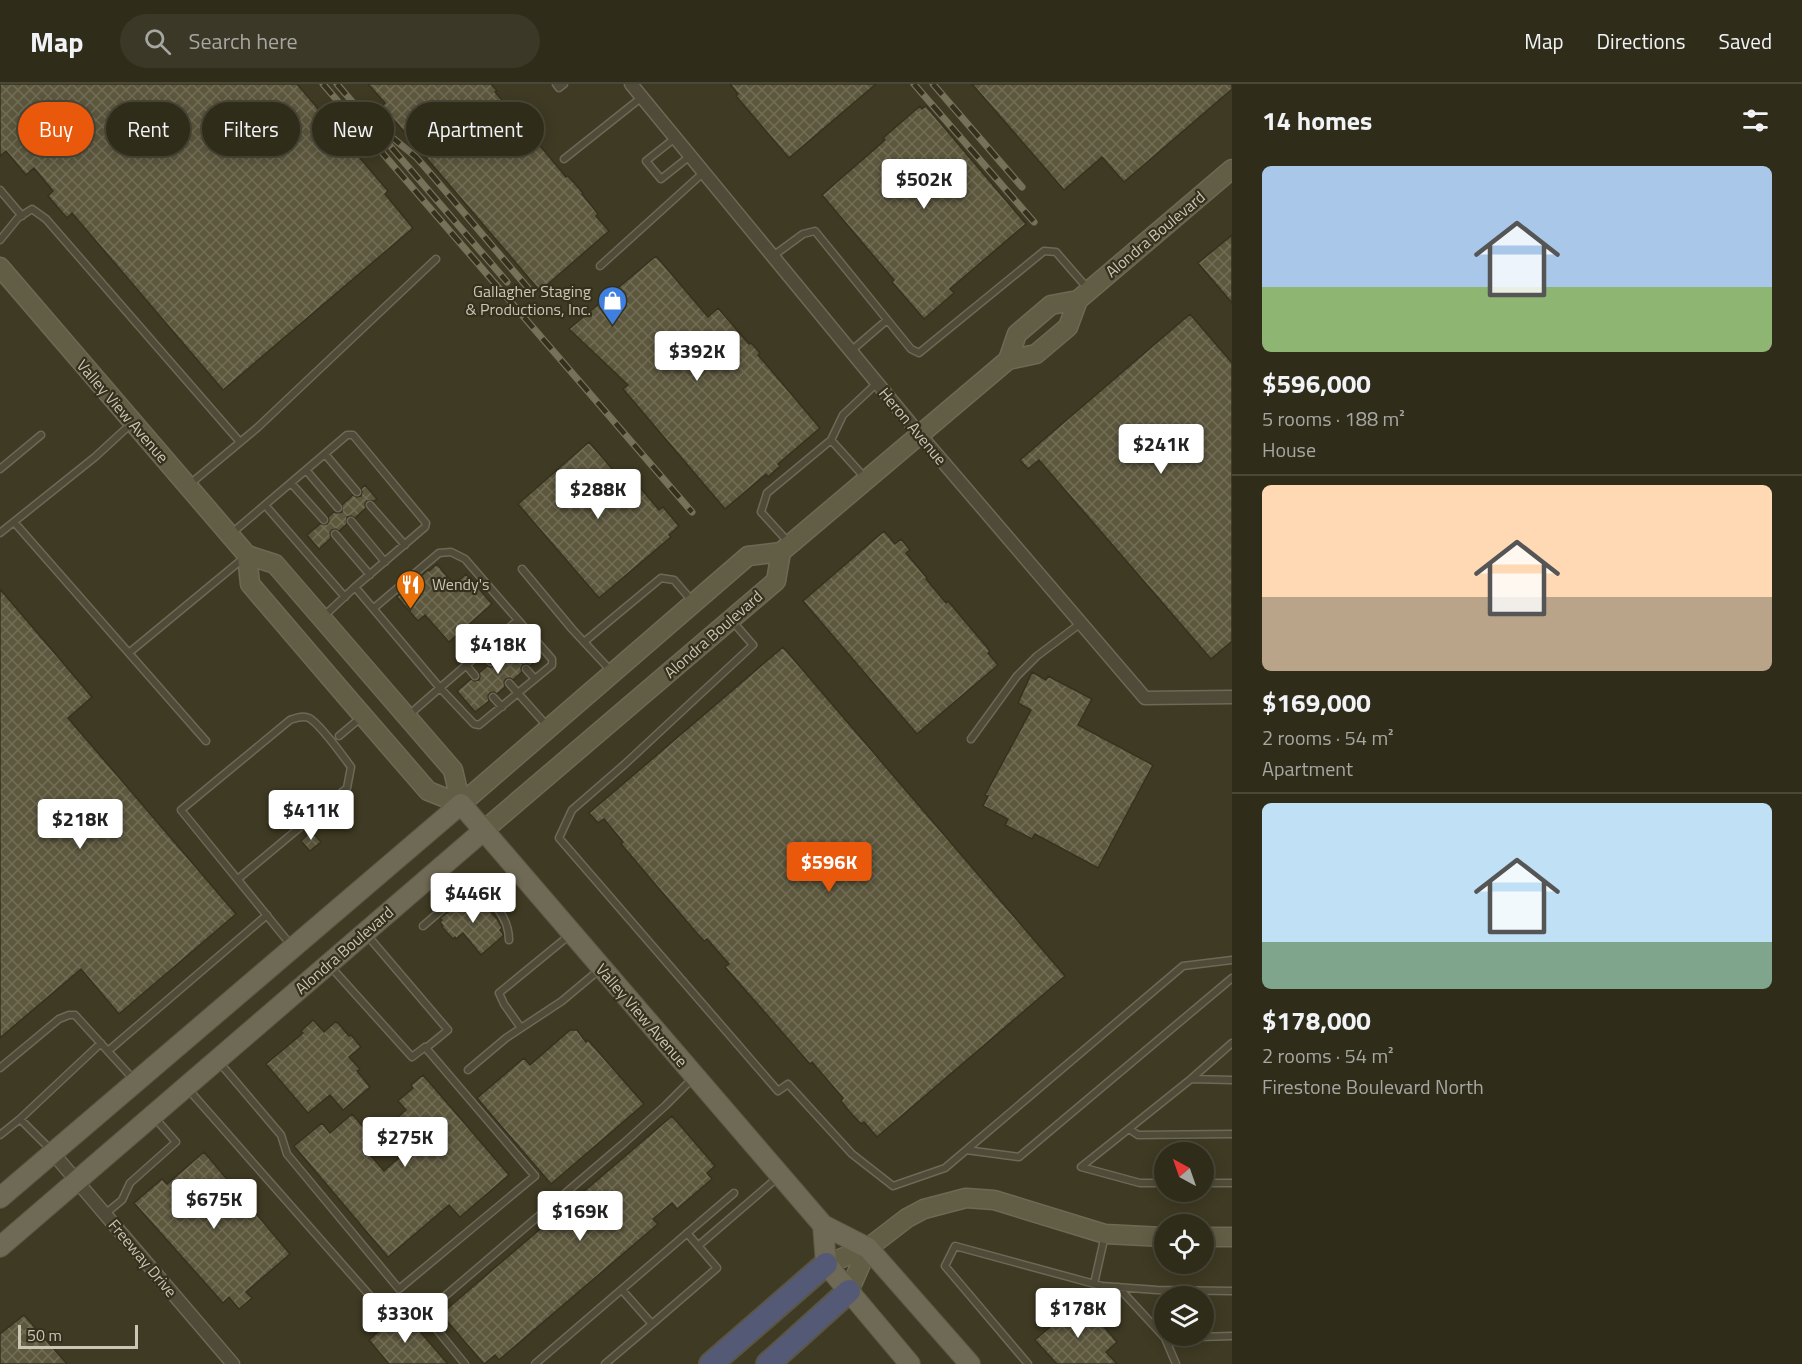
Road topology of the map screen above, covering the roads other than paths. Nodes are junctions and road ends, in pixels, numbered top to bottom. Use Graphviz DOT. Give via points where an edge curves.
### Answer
graph roads {
  1 [pos="556,84"];
  2 [pos="564,84"];
  3 [pos="631,84"];
  4 [pos="642,98"];
  5 [pos="675,138"];
  6 [pos="690,156"];
  7 [pos="564,159"];
  8 [pos="1232,169"];
  9 [pos="704,172"];
  10 [pos="0,190"];
  11 [pos="21,216"];
  12 [pos="0,240"];
  13 [pos="773,256"];
  14 [pos="436,259"];
  15 [pos="600,266"];
  16 [pos="0,267"];
  17 [pos="1084,295"];
  18 [pos="887,320"];
  19 [pos="851,351"];
  20 [pos="1008,360"];
  21 [pos="877,383"];
  22 [pos="133,422"];
  23 [pos="41,435"];
  24 [pos="920,435"];
  25 [pos="831,440"];
  26 [pos="240,442"];
  27 [pos="324,454"];
  28 [pos="0,469"];
  29 [pos="306,470"];
  30 [pos="867,480"];
  31 [pos="291,483"];
  32 [pos="187,486"];
  33 [pos="357,492"];
  34 [pos="265,505"];
  35 [pos="370,505"];
  36 [pos="338,508"];
  37 [pos="324,520"];
  38 [pos="351,521"];
  39 [pos="14,522"];
  40 [pos="0,533"];
  41 [pos="335,534"];
  42 [pos="230,535"];
  43 [pos="405,545"];
  44 [pos="786,548"];
  45 [pos="247,555"];
  46 [pos="385,562"];
  47 [pos="522,569"];
  48 [pos="370,575"];
  49 [pos="356,587"];
  50 [pos="345,597"];
  51 [pos="693,603"];
  52 [pos="374,608"];
  53 [pos="322,618"];
  54 [pos="730,619"];
  55 [pos="518,620"];
  56 [pos="1081,623"];
  57 [pos="498,637"];
  58 [pos="584,642"];
  59 [pos="508,648"];
  60 [pos="482,651"];
  61 [pos="130,652"];
  62 [pos="491,662"];
  63 [pos="466,665"];
  64 [pos="526,669"];
  65 [pos="612,672"];
  66 [pos="475,676"];
  67 [pos="535,679"];
  68 [pos="509,683"];
  69 [pos="440,688"];
  70 [pos="518,693"];
  71 [pos="493,697"];
  72 [pos="1232,697"];
  73 [pos="502,707"];
  74 [pos="406,717"];
  75 [pos="358,720"];
  76 [pos="549,728"];
  77 [pos="339,736"];
  78 [pos="971,739"];
  79 [pos="206,741"];
  80 [pos="461,804"];
  81 [pos="483,831"];
  82 [pos="238,879"];
  83 [pos="267,915"];
  84 [pos="423,926"];
  85 [pos="365,932"];
  86 [pos="572,933"];
  87 [pos="509,940"];
  88 [pos="293,947"];
  89 [pos="1232,960"];
  90 [pos="328,964"];
  91 [pos="602,968"];
  92 [pos="1232,978"];
  93 [pos="521,1028"];
  94 [pos="101,1043"];
  95 [pos="1232,1043"];
  96 [pos="426,1048"];
  97 [pos="108,1051"];
  98 [pos="217,1059"];
  99 [pos="0,1068"];
  100 [pos="468,1070"];
  101 [pos="695,1076"];
  102 [pos="1191,1078"];
  103 [pos="1232,1080"];
  104 [pos="135,1081"];
  105 [pos="185,1086"];
  106 [pos="152,1114"];
  107 [pos="20,1119"];
  108 [pos="1129,1129"];
  109 [pos="1232,1134"];
  110 [pos="0,1135"];
  111 [pos="966,1150"];
  112 [pos="52,1152"];
  113 [pos="780,1175"];
  114 [pos="76,1180"];
  115 [pos="1154,1183"];
  116 [pos="1214,1183"];
  117 [pos="1232,1183"];
  118 [pos="734,1193"];
  119 [pos="0,1198"];
  120 [pos="105,1214"];
  121 [pos="823,1225"];
  122 [pos="687,1233"];
  123 [pos="1105,1234"];
  124 [pos="1154,1236"];
  125 [pos="1214,1237"];
  126 [pos="1232,1237"];
  127 [pos="698,1246"];
  128 [pos="0,1247"];
  129 [pos="868,1248"];
  130 [pos="826,1264"];
  131 [pos="1094,1284"];
  132 [pos="1117,1287"];
  133 [pos="622,1290"];
  134 [pos="849,1291"];
  135 [pos="1232,1291"];
  136 [pos="372,1298"];
  137 [pos="652,1324"];
  138 [pos="1154,1326"];
  139 [pos="1232,1336"];
  140 [pos="1214,1337"];
  141 [pos="1168,1346"];
  142 [pos="233,1364"];
  143 [pos="465,1364"];
  144 [pos="535,1364"];
  145 [pos="605,1364"];
  146 [pos="711,1364"];
  147 [pos="768,1364"];
  148 [pos="910,1364"];
  149 [pos="970,1364"];
  150 [pos="1028,1364"];
  151 [pos="1176,1364"];
  1 -- 2 [label="lane" via="560,88"];
  3 -- 4 [label="street, Heron Avenue"];
  4 -- 5 [label="street, Heron Avenue"];
  4 -- 7 [label="lane"];
  5 -- 6 [label="street, Heron Avenue"];
  5 -- 6 [label="lane" via="646,161 662,179"];
  6 -- 9 [label="street, Heron Avenue"];
  8 -- 17 [label="main road, Alondra Boulevard"];
  9 -- 13 [label="street, Heron Avenue"];
  9 -- 15 [label="lane"];
  10 -- 11 [label="lane"];
  11 -- 12 [label="lane"];
  11 -- 26 [label="lane" via="32,209 46,219"];
  13 -- 18 [label="lane" via="803,234 815,231"];
  13 -- 19 [label="street, Heron Avenue"];
  14 -- 26 [label="lane"];
  16 -- 22 [label="main road, Valley View Avenue"];
  17 -- 18 [label="lane" via="1056,252 1044,251 920,353 911,349"];
  17 -- 20 [label="main road, Alondra Boulevard" via="1068,327 1036,354"];
  17 -- 20 [label="main road, Alondra Boulevard" via="1051,305 1017,334"];
  18 -- 19 [label="lane"];
  19 -- 21 [label="street, Heron Avenue"];
  20 -- 24 [label="main road, Alondra Boulevard"];
  21 -- 24 [label="street, Heron Avenue"];
  21 -- 25 [label="lane" via="843,415"];
  22 -- 32 [label="main road, Valley View Avenue"];
  22 -- 39 [label="lane"];
  23 -- 28 [label="lane"];
  24 -- 30 [label="main road, Alondra Boulevard"];
  24 -- 56 [label="street, Heron Avenue"];
  25 -- 30 [label="lane"];
  25 -- 44 [label="lane" via="767,493 761,512"];
  26 -- 32 [label="lane"];
  27 -- 29 [label="lane"];
  27 -- 33 [label="lane"];
  27 -- 43 [label="lane" via="347,435 353,435 426,523"];
  29 -- 31 [label="lane"];
  29 -- 36 [label="lane"];
  30 -- 44 [label="main road, Alondra Boulevard"];
  31 -- 34 [label="lane"];
  31 -- 37 [label="lane"];
  32 -- 42 [label="main road, Valley View Avenue"];
  34 -- 42 [label="lane"];
  34 -- 50 [label="lane"];
  35 -- 43 [label="lane"];
  38 -- 46 [label="lane"];
  39 -- 40 [label="lane"];
  39 -- 61 [label="lane"];
  41 -- 48 [label="lane"];
  42 -- 45 [label="main road, Valley View Avenue"];
  43 -- 46 [label="lane"];
  44 -- 51 [label="main road" via="748,556"];
  44 -- 54 [label="main road, Alondra Boulevard" via="776,581"];
  45 -- 53 [label="main road, Valley View Avenue" via="275,564"];
  45 -- 61 [label="lane"];
  45 -- 80 [label="main road, Valley View Avenue" via="250,584 338,687 428,791"];
  46 -- 48 [label="lane"];
  47 -- 58 [label="lane"];
  48 -- 49 [label="lane"];
  49 -- 50 [label="lane"];
  49 -- 52 [label="lane"];
  50 -- 53 [label="lane"];
  51 -- 58 [label="lane" via="674,580 662,578"];
  51 -- 65 [label="main road"];
  52 -- 55 [label="lane" via="439,553 451,552 465,559"];
  52 -- 69 [label="lane"];
  53 -- 74 [label="main road, Valley View Avenue"];
  54 -- 81 [label="main road, Alondra Boulevard"];
  54 -- 111 [label="lane" via="753,645 572,810 559,838 778,1091 788,1084 852,1154 893,1186 945,1167"];
  55 -- 57 [label="lane"];
  55 -- 67 [label="lane" via="552,659 552,665"];
  56 -- 72 [label="street, Heron Avenue" via="1146,698"];
  56 -- 78 [label="lane" via="1017,676"];
  57 -- 59 [label="lane"];
  57 -- 60 [label="lane"];
  58 -- 65 [label="lane"];
  60 -- 62 [label="lane"];
  60 -- 63 [label="lane"];
  61 -- 79 [label="lane"];
  63 -- 66 [label="lane"];
  63 -- 69 [label="lane"];
  64 -- 67 [label="lane"];
  65 -- 76 [label="main road"];
  67 -- 70 [label="lane"];
  68 -- 70 [label="lane"];
  69 -- 73 [label="lane" via="474,724 479,725"];
  69 -- 74 [label="lane"];
  70 -- 73 [label="lane"];
  70 -- 76 [label="lane"];
  71 -- 73 [label="lane"];
  74 -- 80 [label="main road, Valley View Avenue" via="453,770"];
  75 -- 77 [label="lane"];
  76 -- 80 [label="main road"];
  80 -- 81 [label="main road, Valley View Avenue"];
  80 -- 88 [label="main road"];
  81 -- 85 [label="main road, Alondra Boulevard"];
  81 -- 86 [label="main road, Valley View Avenue"];
  82 -- 82 [label="lane" via="346,788 351,766 309,718 290,720 181,810"];
  82 -- 83 [label="lane"];
  83 -- 88 [label="lane"];
  83 -- 97 [label="lane"];
  84 -- 87 [label="lane" via="471,888 483,893 503,916"];
  85 -- 90 [label="main road, Alondra Boulevard"];
  85 -- 96 [label="lane" via="448,1030"];
  86 -- 91 [label="main road, Valley View Avenue"];
  86 -- 93 [label="lane" via="499,993"];
  88 -- 104 [label="main road"];
  89 -- 111 [label="lane" via="1183,966"];
  90 -- 96 [label="lane" via="412,1057"];
  90 -- 98 [label="main road, Alondra Boulevard"];
  91 -- 93 [label="lane"];
  91 -- 101 [label="main road, Valley View Avenue"];
  92 -- 111 [label="lane" via="1019,1157"];
  93 -- 100 [label="lane"];
  94 -- 97 [label="lane"];
  94 -- 99 [label="lane" via="75,1015 69,1015 50,1025"];
  94 -- 107 [label="lane"];
  95 -- 102 [label="lane"];
  96 -- 98 [label="lane" via="535,1176 399,1289 286,1154 281,1136"];
  97 -- 104 [label="lane"];
  98 -- 105 [label="main road, Alondra Boulevard"];
  101 -- 113 [label="main road, Valley View Avenue"];
  101 -- 143 [label="lane" via="665,1107 424,1314"];
  102 -- 103 [label="lane"];
  102 -- 108 [label="lane"];
  104 -- 112 [label="main road"];
  105 -- 106 [label="main road, Alondra Boulevard"];
  105 -- 136 [label="lane"];
  106 -- 114 [label="main road, Alondra Boulevard"];
  106 -- 120 [label="lane" via="176,1143 130,1183 122,1200"];
  107 -- 110 [label="lane"];
  107 -- 112 [label="lane"];
  108 -- 109 [label="lane" via="1138,1135"];
  108 -- 115 [label="lane" via="1081,1167"];
  112 -- 114 [label="street, Freeway Drive"];
  112 -- 119 [label="main road"];
  113 -- 121 [label="main road, Valley View Avenue"];
  113 -- 127 [label="lane"];
  114 -- 120 [label="street, Freeway Drive"];
  114 -- 128 [label="main road, Alondra Boulevard"];
  116 -- 117 [label="lane"];
  118 -- 122 [label="lane"];
  120 -- 142 [label="street, Freeway Drive"];
  121 -- 129 [label="main road, Valley View Avenue"];
  121 -- 130 [label="main road"];
  122 -- 127 [label="lane"];
  122 -- 133 [label="lane"];
  123 -- 124 [label="main road"];
  123 -- 129 [label="main road" via="994,1200 966,1198 924,1209"];
  123 -- 131 [label="lane"];
  125 -- 126 [label="main road"];
  127 -- 137 [label="lane" via="717,1268"];
  129 -- 130 [label="main road"];
  129 -- 134 [label="main road"];
  129 -- 149 [label="main road, Valley View Avenue"];
  130 -- 134 [label="main road"];
  130 -- 146 [label="highway"];
  131 -- 132 [label="lane"];
  131 -- 150 [label="lane" via="955,1246 945,1266"];
  132 -- 135 [label="lane"];
  132 -- 138 [label="lane"];
  133 -- 137 [label="lane"];
  133 -- 144 [label="lane"];
  134 -- 147 [label="highway"];
  134 -- 148 [label="main road"];
  137 -- 145 [label="lane"];
  139 -- 140 [label="lane"];
  141 -- 151 [label="lane"];
}
